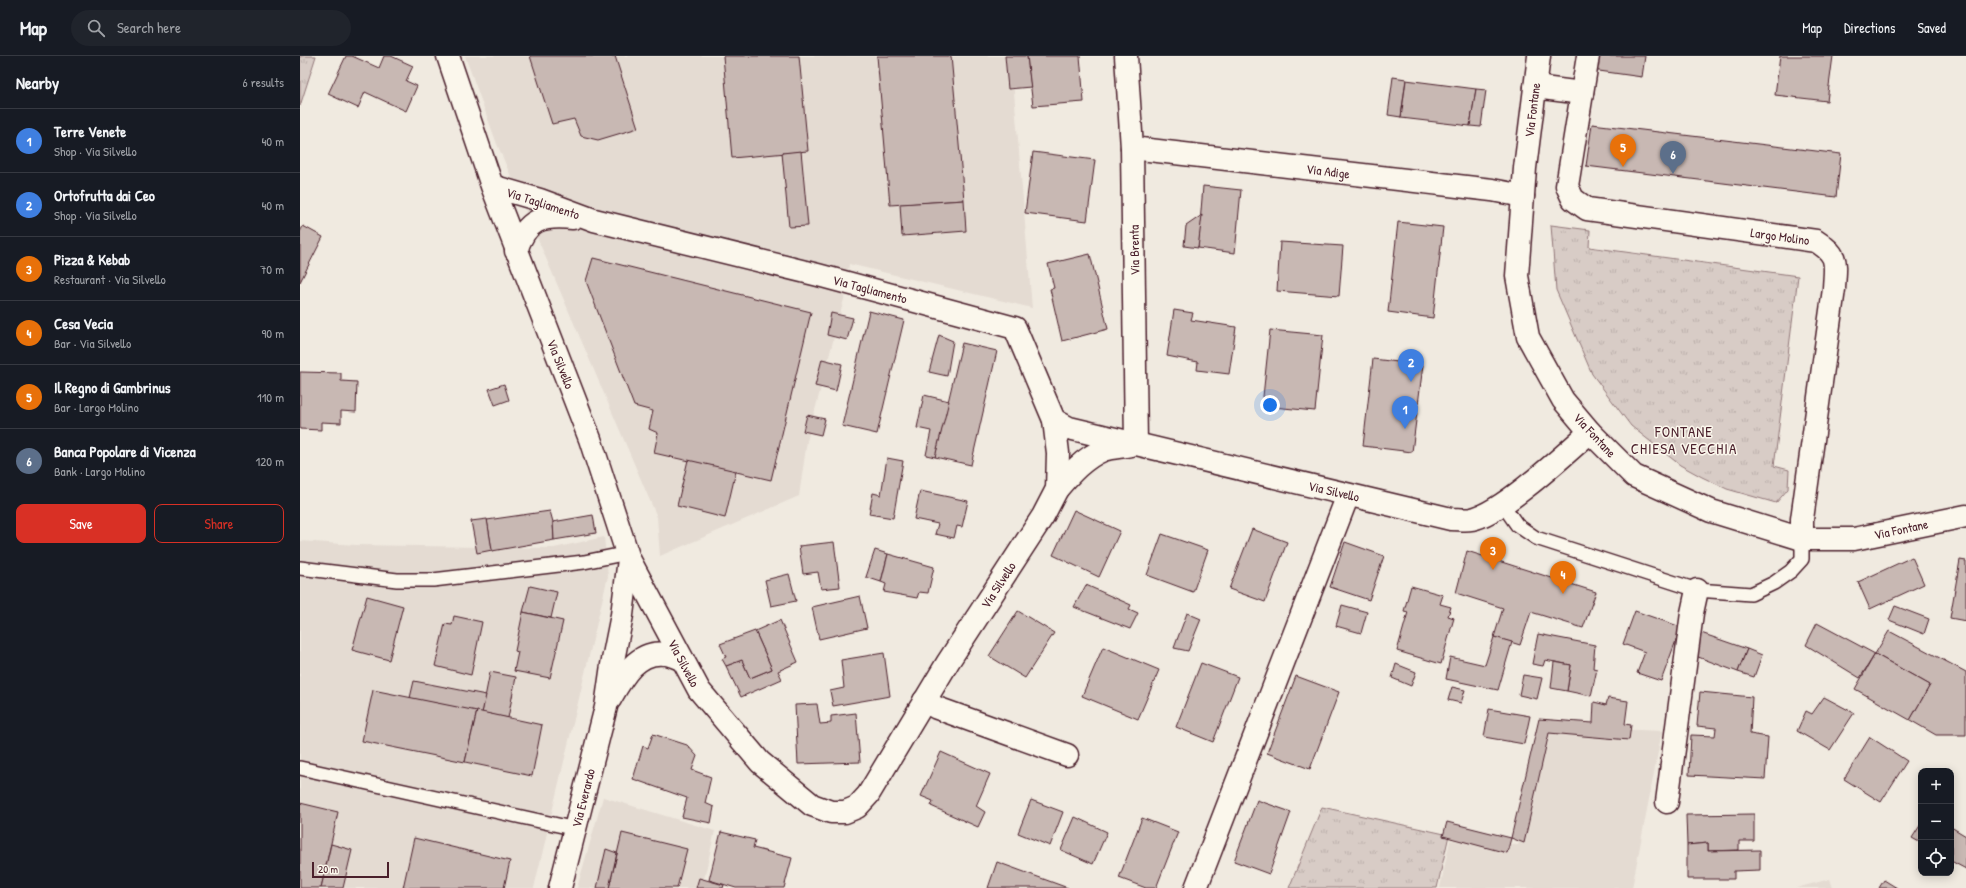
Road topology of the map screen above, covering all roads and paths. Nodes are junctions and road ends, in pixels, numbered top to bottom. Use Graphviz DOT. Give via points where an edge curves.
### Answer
graph roads {
  1 [pos="448,56"];
  2 [pos="1126,56"];
  3 [pos="1539,56"];
  4 [pos="1588,56"];
  5 [pos="1535,87"];
  6 [pos="1582,93"];
  7 [pos="1132,148"];
  8 [pos="492,186"];
  9 [pos="1523,196"];
  10 [pos="594,220"];
  11 [pos="516,251"];
  12 [pos="1054,420"];
  13 [pos="1590,432"];
  14 [pos="1136,444"];
  15 [pos="1058,453"];
  16 [pos="1057,489"];
  17 [pos="1348,495"];
  18 [pos="1503,505"];
  19 [pos="1966,516"];
  20 [pos="1802,539"];
  21 [pos="628,556"];
  22 [pos="300,568"];
  23 [pos="1697,590"];
  24 [pos="683,660"];
  25 [pos="924,701"];
  26 [pos="606,707"];
  27 [pos="1067,755"];
  28 [pos="300,768"];
  29 [pos="1667,802"];
  30 [pos="576,829"];
  31 [pos="560,888"];
  32 [pos="1196,888"];
  1 -- 8 [label="street, Via Silvello"];
  2 -- 7 [label="street, Via Brenta"];
  3 -- 5 [label="street, Via Fontane"];
  4 -- 6 [label="street, Largo Molino"];
  5 -- 6 [label="street"];
  5 -- 9 [label="street, Via Fontane"];
  6 -- 20 [label="street, Largo Molino" via="1567,186 1573,199 1587,209 1816,241 1828,249 1835,259 1834,289 1802,519"];
  7 -- 9 [label="street, Via Adige" via="1484,189"];
  7 -- 14 [label="street, Via Brenta"];
  8 -- 10 [label="street, Via Tagliamento"];
  8 -- 11 [label="street, Via Silvello"];
  9 -- 13 [label="street, Via Fontane" via="1517,276 1528,337 1562,400"];
  10 -- 11 [label="street, Via Tagliamento" via="541,218 524,232"];
  10 -- 12 [label="street, Via Tagliamento" via="818,275 1015,328"];
  11 -- 21 [label="street, Via Silvello" via="590,439"];
  12 -- 14 [label="street, Via Silvello" via="1069,428"];
  12 -- 15 [label="street, Via Tagliamento"];
  13 -- 18 [label="street, Via Silvello"];
  13 -- 20 [label="street, Via Fontane" via="1634,476 1711,511"];
  14 -- 16 [label="street" via="1104,450 1073,472"];
  14 -- 17 [label="street, Via Silvello"];
  15 -- 16 [label="street, Via Silvello"];
  16 -- 25 [label="street, Via Silvello" via="1043,516"];
  17 -- 18 [label="street, Via Silvello" via="1451,519 1471,519"];
  17 -- 32 [label="street"];
  18 -- 23 [label="lane" via="1517,525 1536,538"];
  19 -- 20 [label="street, Via Fontane" via="1854,538"];
  20 -- 23 [label="lane" via="1802,559 1774,583 1751,594"];
  21 -- 22 [label="lane" via="433,580 397,580"];
  21 -- 24 [label="street, Via Silvello"];
  21 -- 26 [label="street, Via Everardo" via="622,615"];
  23 -- 29 [label="street"];
  24 -- 25 [label="street, Via Silvello" via="699,690 760,762 812,805 831,812 845,812 857,807 868,795"];
  24 -- 26 [label="street, Via Everardo" via="653,653 640,659 623,676"];
  25 -- 27 [label="street"];
  26 -- 30 [label="street, Via Everardo"];
  28 -- 30 [label="lane"];
  30 -- 31 [label="street, Via Everardo"];
}
